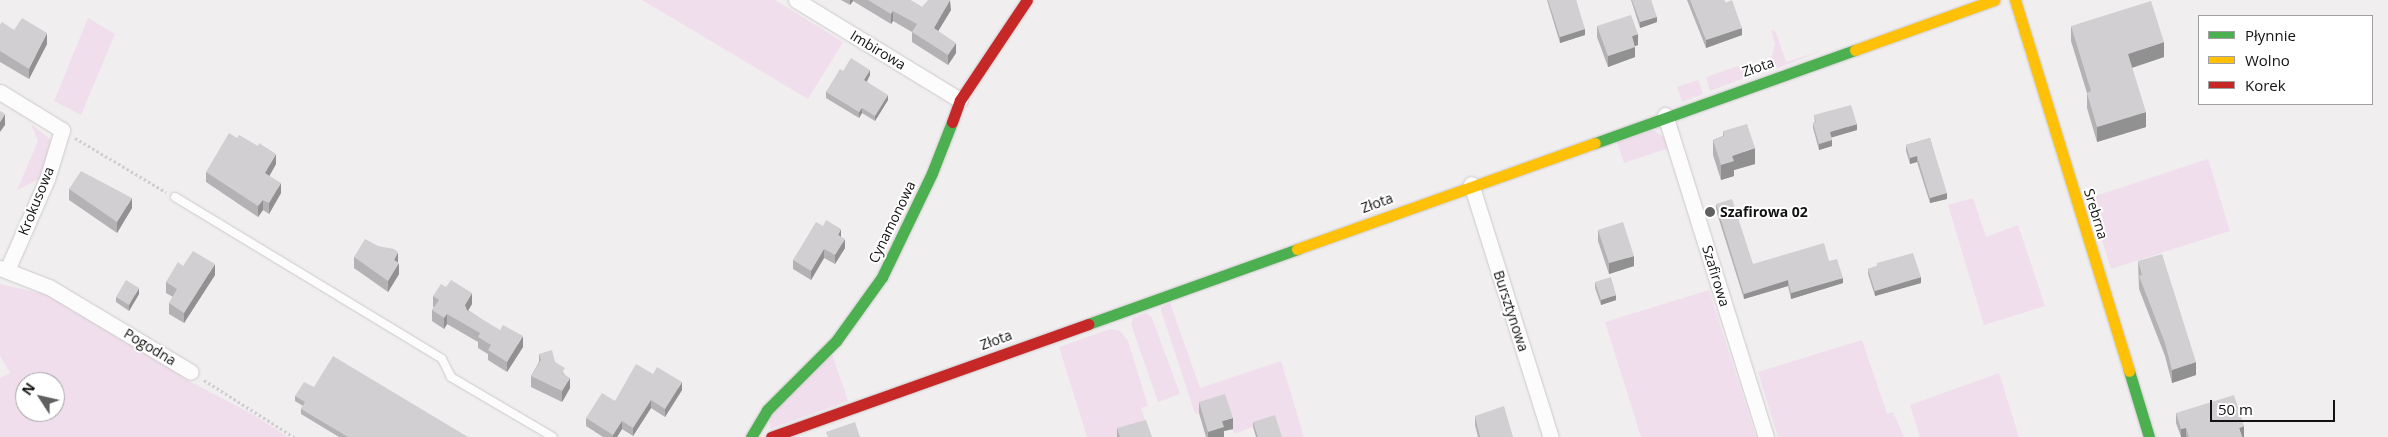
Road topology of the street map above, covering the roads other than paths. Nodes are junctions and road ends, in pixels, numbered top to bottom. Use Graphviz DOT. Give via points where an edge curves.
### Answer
graph roads {
  1 [pos="796,0"];
  2 [pos="1027,0"];
  3 [pos="1994,0"];
  4 [pos="2015,0"];
  5 [pos="0,92"];
  6 [pos="960,100"];
  7 [pos="1665,115"];
  8 [pos="1471,184"];
  9 [pos="175,197"];
  10 [pos="3,269"];
  11 [pos="191,372"];
  12 [pos="553,437"];
  13 [pos="751,437"];
  14 [pos="770,437"];
  15 [pos="1551,437"];
  16 [pos="1766,437"];
  17 [pos="2149,437"];
  1 -- 6 [label="street, Imbirowa"];
  2 -- 6 [label="street, Cynamonowa"];
  3 -- 7 [label="street, Złota"];
  4 -- 17 [label="street, Srebrna"];
  5 -- 10 [label="street, Krokusowa" via="62,130 47,179"];
  6 -- 13 [label="street, Cynamonowa" via="932,173 882,277 836,341 767,410"];
  7 -- 8 [label="street, Złota"];
  7 -- 16 [label="street, Szafirowa"];
  8 -- 14 [label="street, Złota"];
  8 -- 15 [label="street, Bursztynowa"];
  9 -- 12 [label="lane" via="442,359 452,376"];
  10 -- 11 [label="street, Pogodna" via="49,287"];
}
